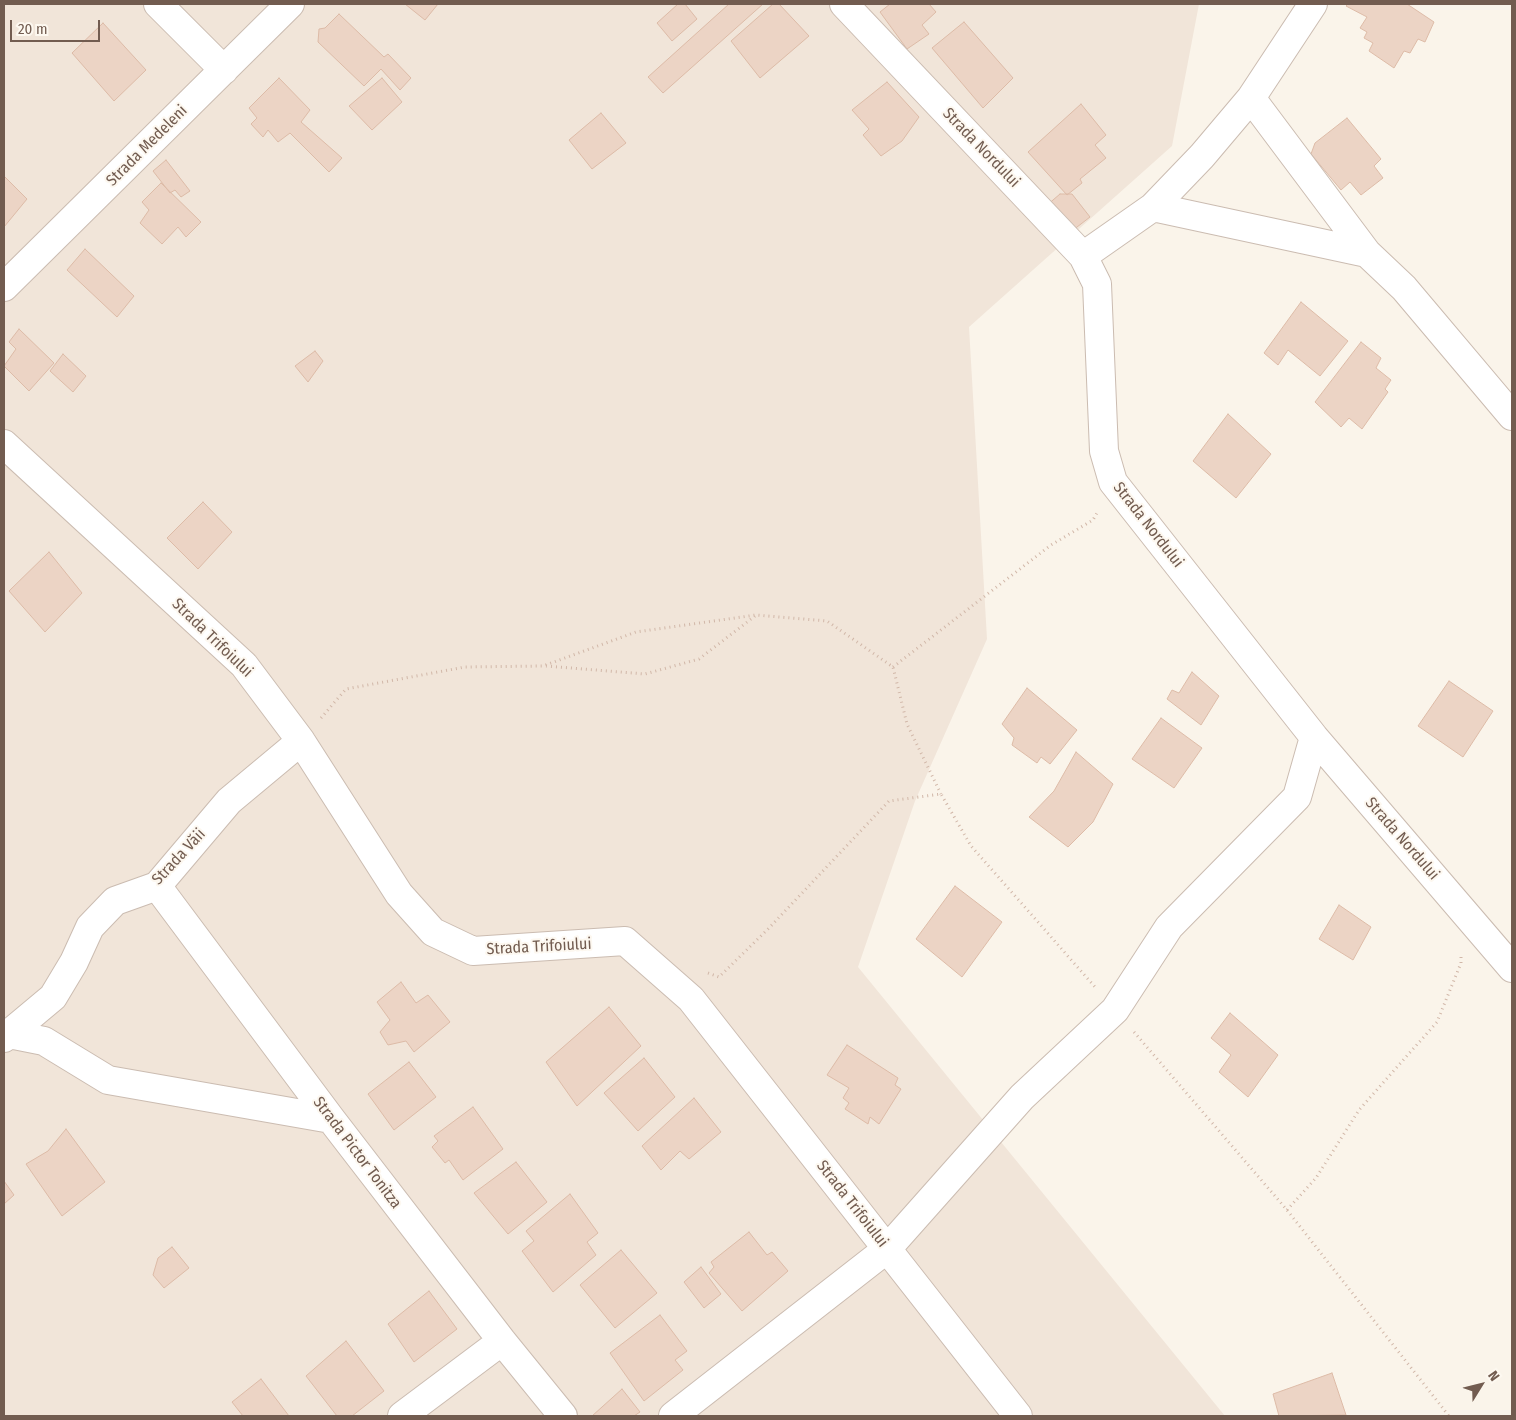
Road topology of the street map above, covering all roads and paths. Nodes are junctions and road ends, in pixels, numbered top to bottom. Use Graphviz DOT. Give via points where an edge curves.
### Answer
graph roads {
  1 [pos="158,4"];
  2 [pos="290,4"];
  3 [pos="844,4"];
  4 [pos="1313,4"];
  5 [pos="224,70"];
  6 [pos="1251,98"];
  7 [pos="1153,207"];
  8 [pos="1367,253"];
  9 [pos="1083,256"];
  10 [pos="4,287"];
  11 [pos="1512,416"];
  12 [pos="4,444"];
  13 [pos="1113,482"];
  14 [pos="756,615"];
  15 [pos="543,666"];
  16 [pos="893,667"];
  17 [pos="1314,737"];
  18 [pos="300,741"];
  19 [pos="941,794"];
  20 [pos="157,886"];
  21 [pos="1461,908"];
  22 [pos="1512,968"];
  23 [pos="700,970"];
  24 [pos="1115,1010"];
  25 [pos="7,1036"];
  26 [pos="331,1120"];
  27 [pos="1287,1210"];
  28 [pos="887,1250"];
  29 [pos="502,1341"];
  30 [pos="402,1416"];
  31 [pos="563,1416"];
  32 [pos="673,1416"];
  33 [pos="1018,1416"];
  34 [pos="1449,1416"];
  1 -- 5 [label="street"];
  2 -- 5 [label="street, Strada Medeleni"];
  3 -- 9 [label="street, Strada Nordului"];
  4 -- 6 [label="street"];
  5 -- 10 [label="street, Strada Medeleni"];
  6 -- 7 [label="street"];
  6 -- 8 [label="street"];
  7 -- 8 [label="street"];
  7 -- 9 [label="street"];
  8 -- 11 [label="street" via="1404,288"];
  9 -- 13 [label="street, Strada Nordului" via="1097,284 1104,451"];
  12 -- 18 [label="street, Strada Trifoiului" via="244,665"];
  13 -- 16 [label="path" via="1093,520 1051,545"];
  13 -- 17 [label="street, Strada Nordului"];
  14 -- 15 [label="path" via="636,632"];
  14 -- 15 [label="path" via="699,659 645,674"];
  14 -- 16 [label="path" via="827,621"];
  15 -- 18 [label="path" via="465,667 346,688"];
  16 -- 19 [label="path" via="907,724"];
  17 -- 21 [label="street, Strada Nordului"];
  17 -- 24 [label="street" via="1297,797 1169,926"];
  18 -- 20 [label="street, Strada Văii" via="229,801"];
  18 -- 28 [label="street, Strada Trifoiului" via="399,894 434,932 473,950 626,941 691,999"];
  19 -- 23 [label="path" via="888,801 770,928 719,977"];
  19 -- 24 [label="path" via="972,846"];
  20 -- 25 [label="street, Strada Văii" via="115,901 90,927 53,997"];
  20 -- 26 [label="street, Strada Pictor Tonitza"];
  21 -- 22 [label="street, Strada Nordului"];
  21 -- 27 [label="path" via="1461,964 1437,1022 1358,1110 1316,1178"];
  24 -- 27 [label="path"];
  24 -- 28 [label="street" via="1022,1097"];
  25 -- 26 [label="street" via="44,1041 108,1080"];
  26 -- 29 [label="street, Strada Pictor Tonitza"];
  27 -- 34 [label="path"];
  28 -- 32 [label="street"];
  28 -- 33 [label="street, Strada Trifoiului"];
  29 -- 30 [label="street"];
  29 -- 31 [label="street, Strada Pictor Tonitza"];
}
